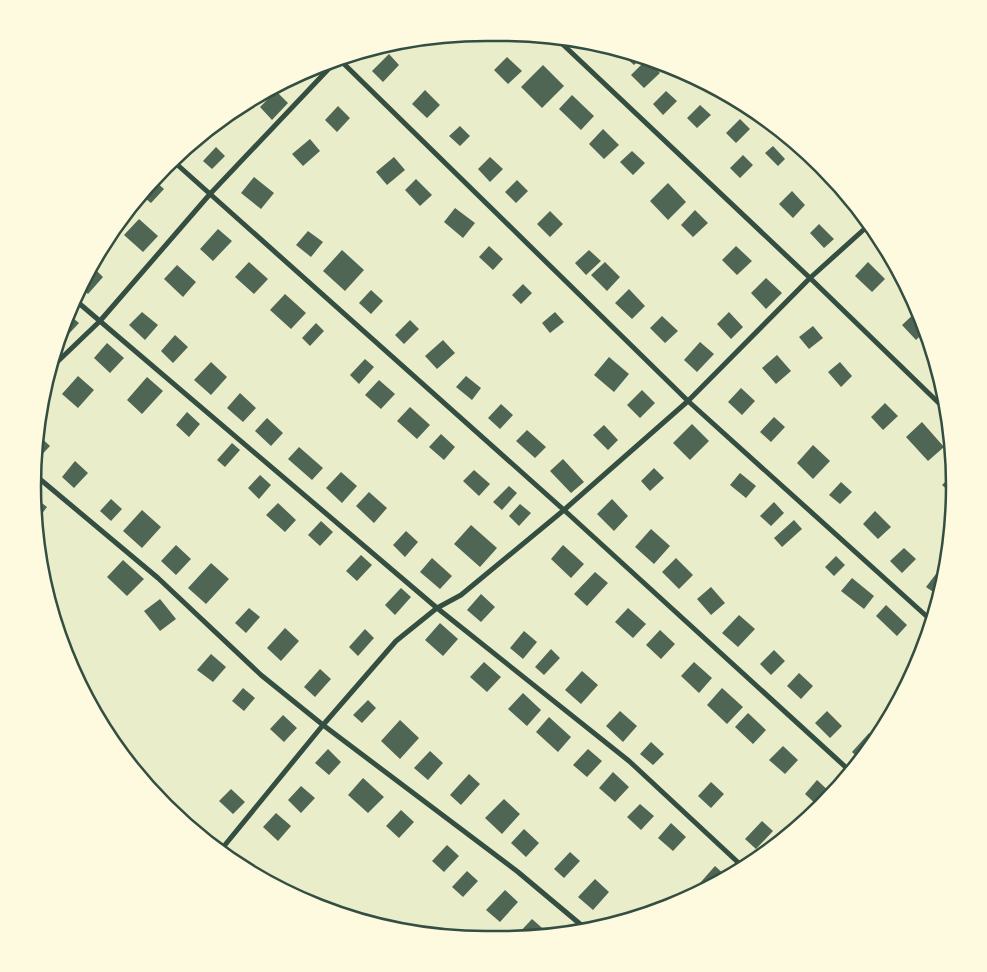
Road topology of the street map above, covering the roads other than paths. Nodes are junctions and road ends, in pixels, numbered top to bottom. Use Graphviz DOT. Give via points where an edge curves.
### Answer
graph roads {
  1 [pos="563,46"];
  2 [pos="344,65"];
  3 [pos="327,71"];
  4 [pos="178,166"];
  5 [pos="210,194"];
  6 [pos="864,229"];
  7 [pos="810,278"];
  8 [pos="80,304"];
  9 [pos="100,321"];
  10 [pos="60,360"];
  11 [pos="688,401"];
  12 [pos="937,402"];
  13 [pos="41,480"];
  14 [pos="564,510"];
  15 [pos="437,608"];
  16 [pos="926,616"];
  17 [pos="323,725"];
  18 [pos="845,767"];
  19 [pos="224,846"];
  20 [pos="738,862"];
  21 [pos="579,923"];
  1 -- 7 [label="street"];
  2 -- 11 [label="street"];
  3 -- 5 [label="street"];
  4 -- 5 [label="street"];
  5 -- 9 [label="street"];
  5 -- 14 [label="street"];
  6 -- 7 [label="street"];
  7 -- 11 [label="street"];
  7 -- 12 [label="street"];
  8 -- 9 [label="street"];
  9 -- 10 [label="street"];
  9 -- 15 [label="street"];
  11 -- 14 [label="street"];
  11 -- 16 [label="street"];
  13 -- 17 [label="street" via="158,578 260,675"];
  14 -- 15 [label="street" via="461,595"];
  14 -- 18 [label="street"];
  15 -- 17 [label="street" via="396,641"];
  15 -- 20 [label="street" via="629,761"];
  17 -- 19 [label="street"];
  17 -- 21 [label="street" via="518,872"];
}
